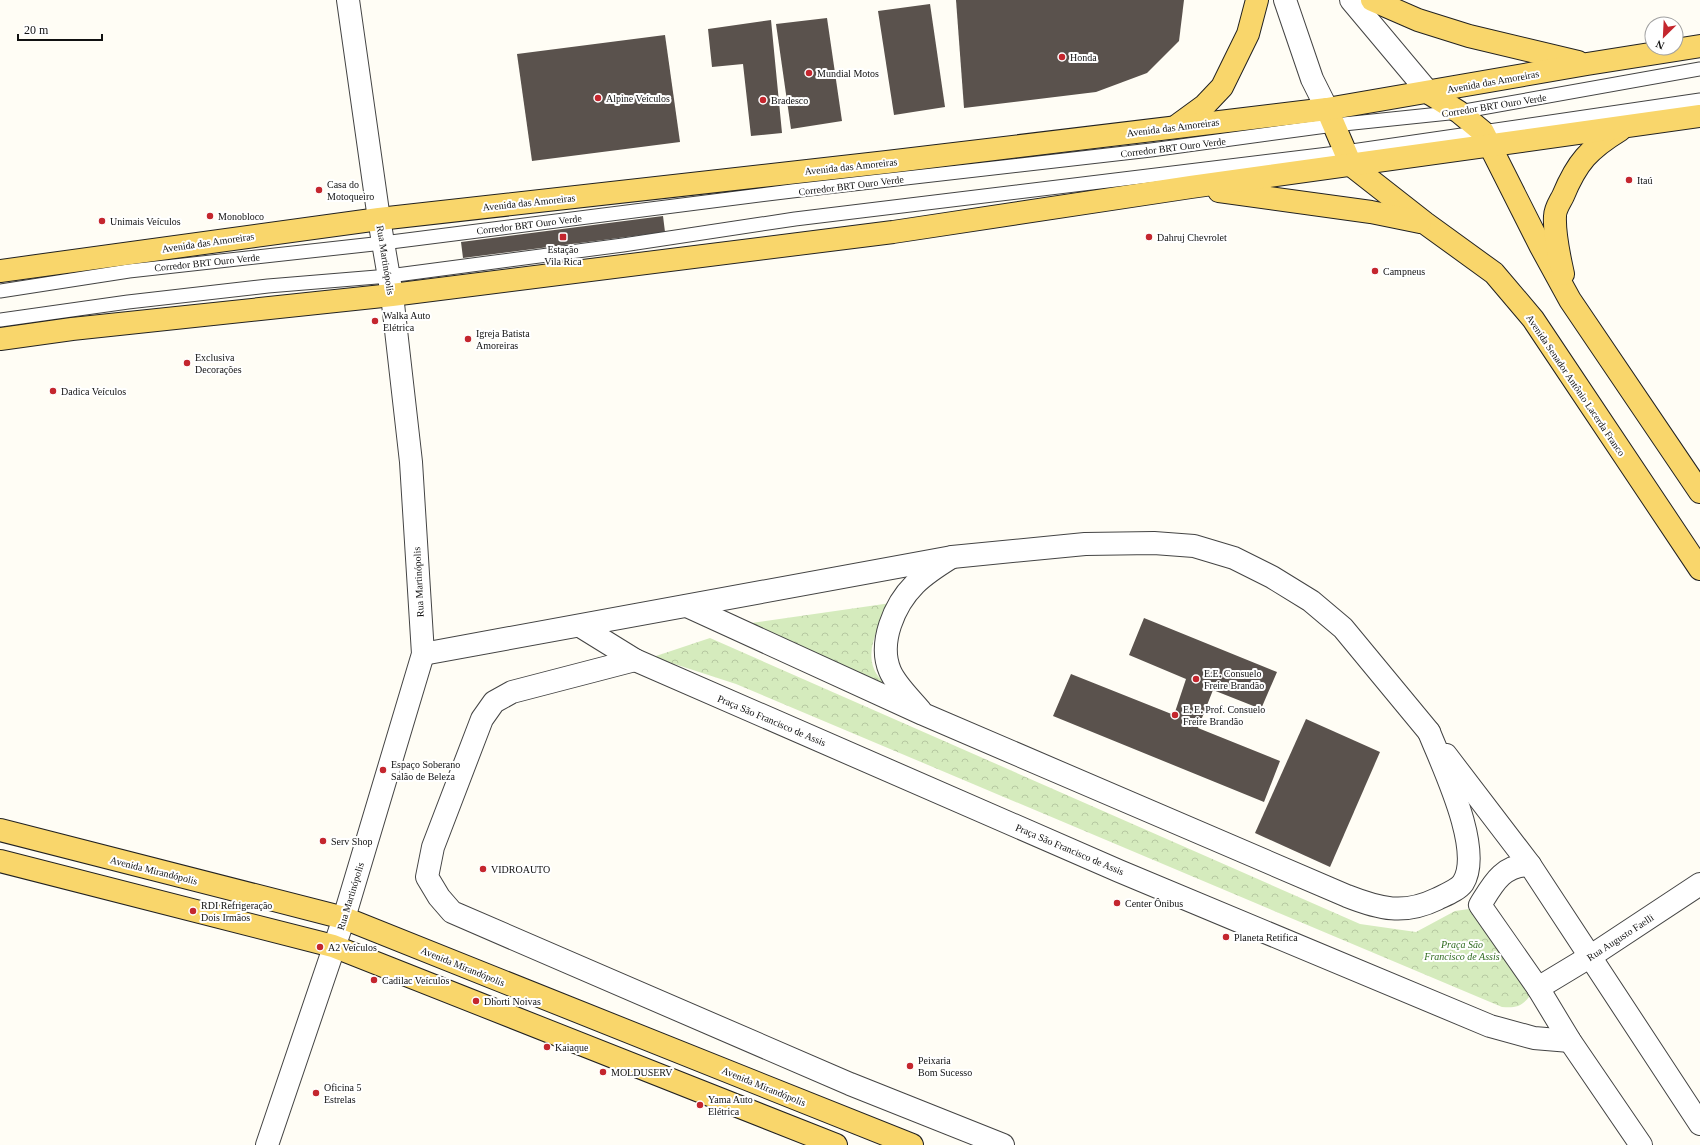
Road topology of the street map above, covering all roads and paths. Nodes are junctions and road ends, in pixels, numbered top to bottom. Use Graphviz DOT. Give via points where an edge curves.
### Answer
graph roads {
  1 [pos="348,0"];
  2 [pos="1257,0"];
  3 [pos="1285,0"];
  4 [pos="1352,0"];
  5 [pos="1372,0"];
  6 [pos="1700,46"];
  7 [pos="1587,64"];
  8 [pos="1700,69"];
  9 [pos="1429,93"];
  10 [pos="1700,100"];
  11 [pos="1459,112"];
  12 [pos="1700,116"];
  13 [pos="1330,117"];
  14 [pos="1175,126"];
  15 [pos="1628,126"];
  16 [pos="1486,138"];
  17 [pos="1348,159"];
  18 [pos="1191,187"];
  19 [pos="379,219"];
  20 [pos="1425,223"];
  21 [pos="383,243"];
  22 [pos="0,271"];
  23 [pos="390,286"];
  24 [pos="0,291"];
  25 [pos="1570,300"];
  26 [pos="0,320"];
  27 [pos="0,339"];
  28 [pos="1700,492"];
  29 [pos="952,557"];
  30 [pos="1700,569"];
  31 [pos="687,606"];
  32 [pos="580,626"];
  33 [pos="422,654"];
  34 [pos="635,660"];
  35 [pos="923,714"];
  36 [pos="1429,732"];
  37 [pos="0,830"];
  38 [pos="0,861"];
  39 [pos="1530,865"];
  40 [pos="1462,884"];
  41 [pos="1700,884"];
  42 [pos="1480,905"];
  43 [pos="344,918"];
  44 [pos="333,946"];
  45 [pos="1591,956"];
  46 [pos="1538,988"];
  47 [pos="1570,1040"];
  48 [pos="1700,1124"];
  49 [pos="267,1145"];
  50 [pos="836,1145"];
  51 [pos="912,1145"];
  52 [pos="1003,1145"];
  53 [pos="1641,1145"];
  1 -- 19 [label="street, Rua Martinópolis"];
  2 -- 14 [label="main road" via="1248,34 1222,87 1204,106"];
  3 -- 13 [label="street" via="1312,79"];
  4 -- 9 [label="street"];
  5 -- 7 [label="main road" via="1418,20 1469,36"];
  6 -- 7 [label="main road, Avenida das Amoreiras"];
  7 -- 9 [label="main road, Avenida das Amoreiras"];
  8 -- 11 [label="lane, Corredor BRT Ouro Verde"];
  9 -- 11 [label="main road"];
  9 -- 13 [label="main road, Avenida das Amoreiras"];
  10 -- 16 [label="lane"];
  11 -- 13 [label="lane, Corredor BRT Ouro Verde"];
  11 -- 16 [label="main road"];
  12 -- 15 [label="main road"];
  13 -- 14 [label="main road, Avenida das Amoreiras"];
  13 -- 17 [label="main road"];
  13 -- 21 [label="lane, Corredor BRT Ouro Verde" via="1151,150 792,191"];
  14 -- 19 [label="main road, Avenida das Amoreiras" via="887,162"];
  15 -- 16 [label="main road"];
  15 -- 25 [label="main road" via="1597,144 1586,156 1570,179 1555,214 1557,247"];
  16 -- 17 [label="main road"];
  16 -- 25 [label="main road"];
  17 -- 18 [label="main road"];
  17 -- 20 [label="main road, Avenida Senador Antônio Lacerda Franco"];
  17 -- 23 [label="lane" via="795,220 623,246"];
  18 -- 20 [label="main road" via="1372,212"];
  18 -- 23 [label="main road" via="893,232"];
  19 -- 21 [label="street, Rua Martinópolis"];
  19 -- 22 [label="main road, Avenida das Amoreiras"];
  20 -- 30 [label="main road, Avenida Senador Antônio Lacerda Franco" via="1494,273 1533,319"];
  21 -- 23 [label="street, Rua Martinópolis"];
  21 -- 24 [label="lane, Corredor BRT Ouro Verde" via="128,271"];
  23 -- 26 [label="lane" via="268,286"];
  23 -- 27 [label="main road"];
  23 -- 33 [label="street, Rua Martinópolis" via="412,462"];
  25 -- 28 [label="main road"];
  29 -- 31 [label="street"];
  29 -- 35 [label="street" via="925,575 906,596 892,623 885,649 895,680"];
  29 -- 36 [label="street" via="1085,544 1154,543 1194,546 1234,558 1311,601 1343,628"];
  31 -- 32 [label="street"];
  31 -- 35 [label="street"];
  32 -- 33 [label="street"];
  32 -- 34 [label="street, Praça São Francisco de Assis"];
  33 -- 43 [label="street, Rua Martinópolis"];
  34 -- 47 [label="street, Praça São Francisco de Assis" via="1119,871 1490,1026 1534,1038"];
  34 -- 52 [label="street" via="512,692 494,702 482,719 433,847 427,877 439,897 452,912 850,1084"];
  35 -- 40 [label="street" via="1370,905 1386,909 1418,907 1450,893"];
  36 -- 39 [label="street"];
  36 -- 40 [label="street" via="1456,798 1467,837 1469,865"];
  37 -- 43 [label="main road, Avenida Mirandópolis"];
  38 -- 44 [label="main road"];
  39 -- 42 [label="street" via="1518,865 1505,872"];
  39 -- 45 [label="street"];
  40 -- 42 [label="street"];
  41 -- 45 [label="street, Rua Augusto Faelli"];
  42 -- 46 [label="street"];
  43 -- 44 [label="street, Rua Martinópolis"];
  43 -- 51 [label="main road, Avenida Mirandópolis"];
  44 -- 49 [label="street, Rua Martinópolis"];
  44 -- 50 [label="main road"];
  45 -- 46 [label="street, Rua Augusto Faelli"];
  45 -- 48 [label="street"];
  46 -- 47 [label="street"];
  47 -- 53 [label="street"];
}
